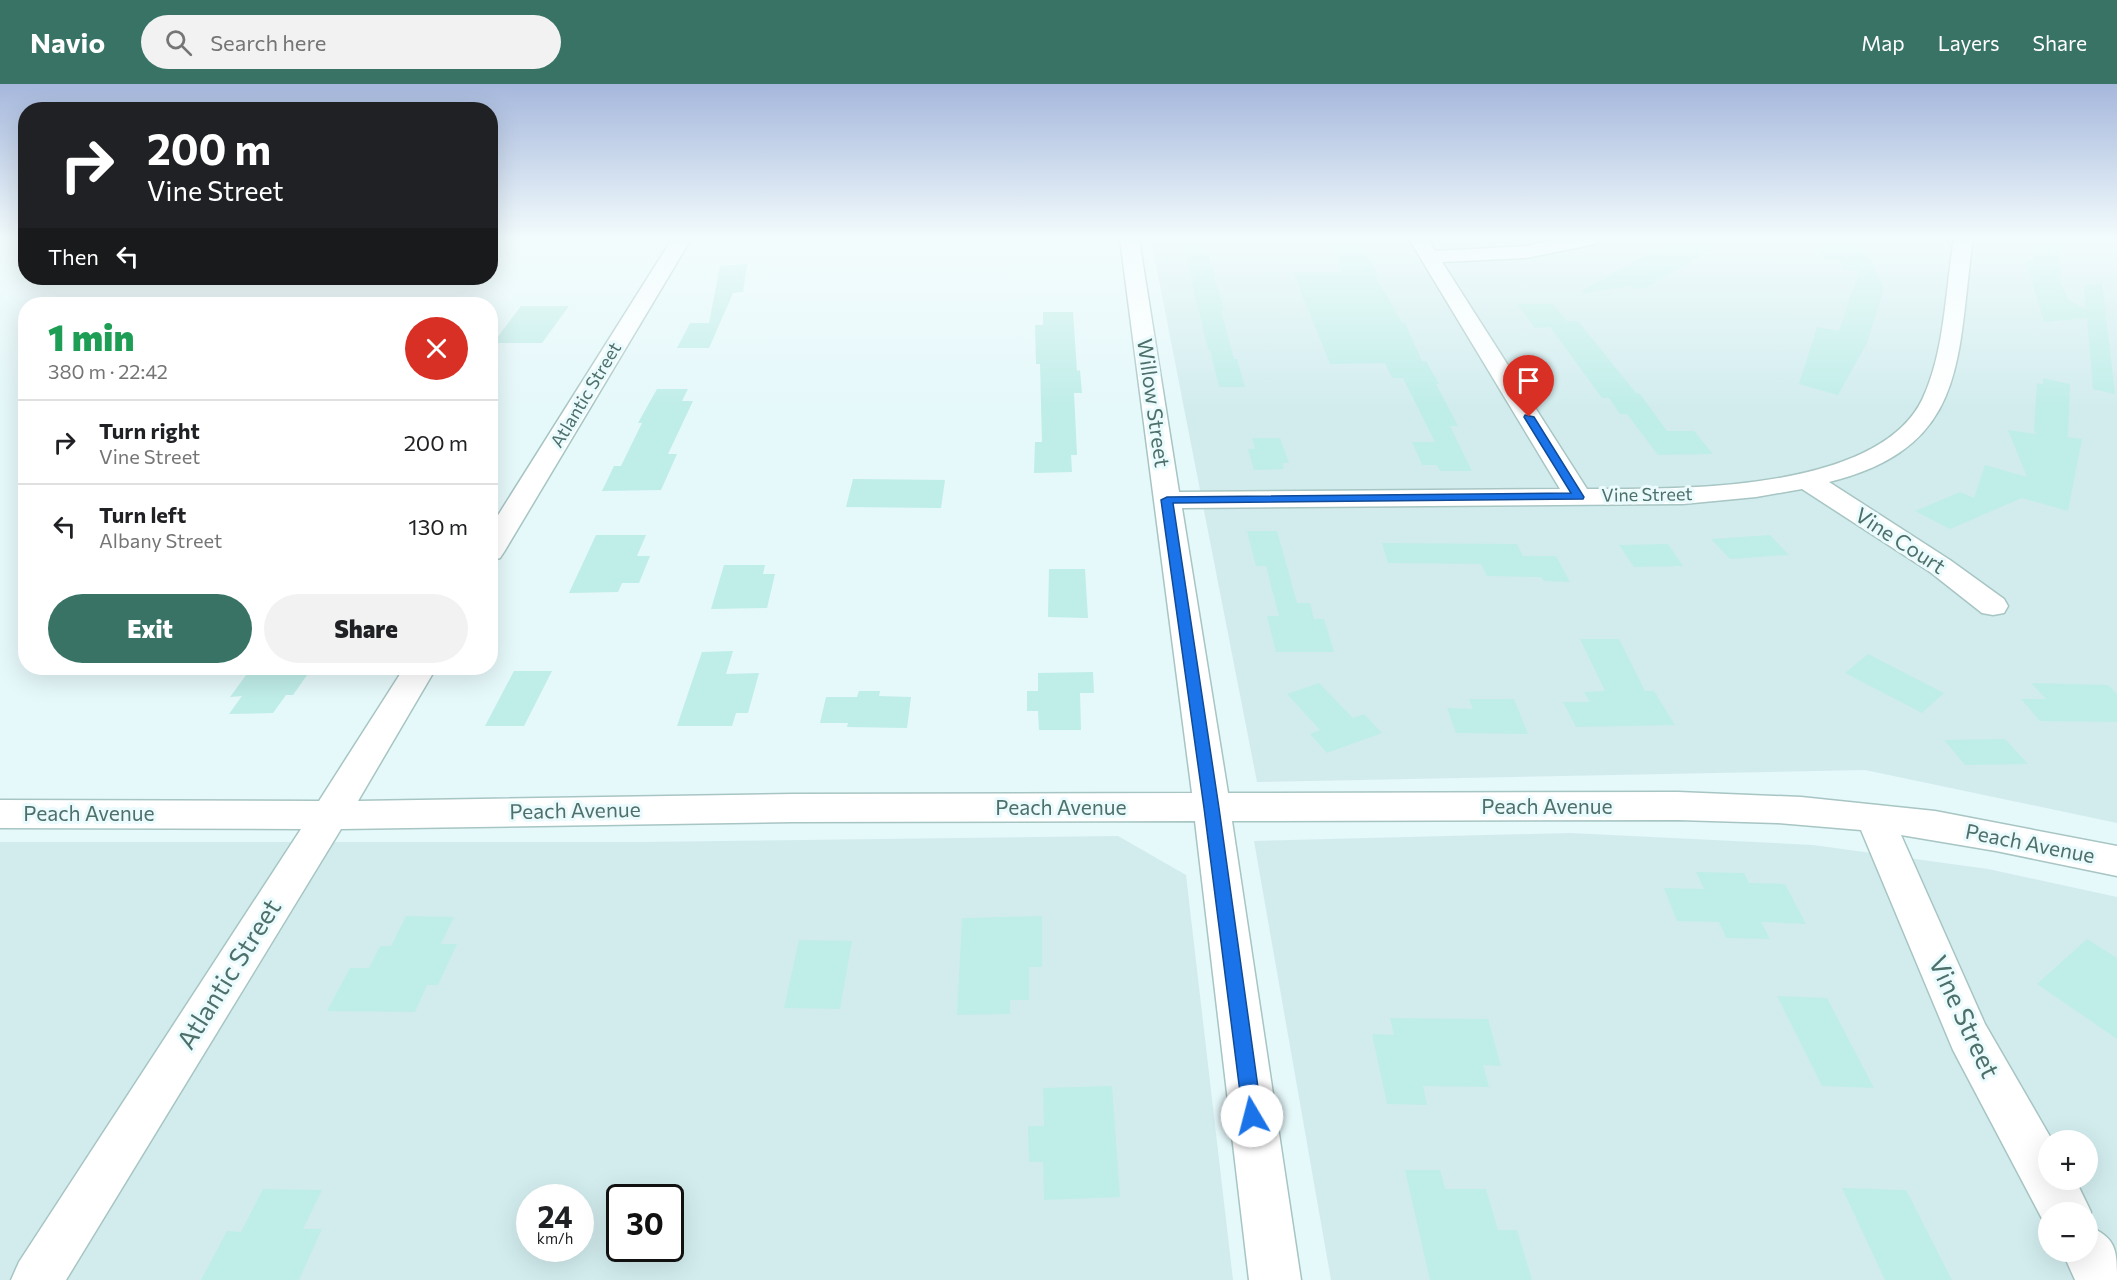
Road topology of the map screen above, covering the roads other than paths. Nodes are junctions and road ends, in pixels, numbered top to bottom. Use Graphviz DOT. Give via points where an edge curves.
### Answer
graph roads {
  1 [pos="647,295"];
  2 [pos="1138,295"];
  3 [pos="1452,295"];
  4 [pos="1955,295"];
  5 [pos="1806,479"];
  6 [pos="1579,497"];
  7 [pos="1167,500"];
  8 [pos="498,539"];
  9 [pos="1993,606"];
  10 [pos="416,675"];
  11 [pos="1212,808"];
  12 [pos="0,814"];
  13 [pos="330,815"];
  14 [pos="1874,817"];
  15 [pos="2117,861"];
  16 [pos="2060,1202"];
  17 [pos="2093,1262"];
  18 [pos="37,1280"];
  19 [pos="1275,1280"];
  20 [pos="2103,1280"];
  1 -- 8 [label="street, Atlantic Street"];
  2 -- 7 [label="street, Willow Street"];
  3 -- 6 [label="street"];
  4 -- 5 [label="street, Vine Street" via="1940,383 1924,416 1901,441 1872,459"];
  5 -- 6 [label="street, Vine Street" via="1714,493"];
  5 -- 9 [label="street, Vine Court" via="1940,566"];
  6 -- 7 [label="street, Vine Street"];
  7 -- 11 [label="street, Willow Street"];
  10 -- 13 [label="street, Atlantic Street"];
  11 -- 13 [label="street, Peach Avenue" via="793,808"];
  11 -- 14 [label="street, Peach Avenue" via="1678,806 1772,808"];
  11 -- 19 [label="street, Willow Street"];
  12 -- 13 [label="street, Peach Avenue"];
  13 -- 18 [label="street, Atlantic Street"];
  14 -- 15 [label="street, Peach Avenue"];
  14 -- 16 [label="street, Vine Street" via="1969,1036"];
  17 -- 20 [label="street"];
}
